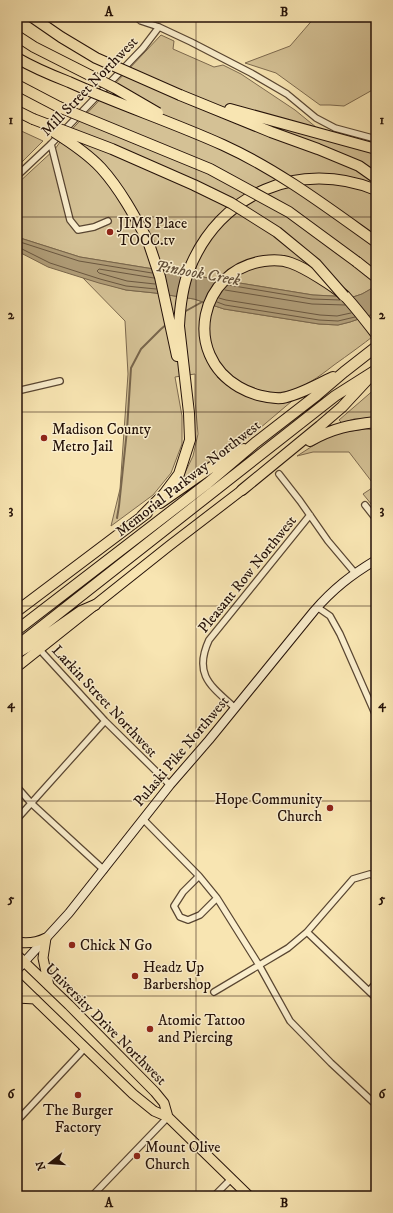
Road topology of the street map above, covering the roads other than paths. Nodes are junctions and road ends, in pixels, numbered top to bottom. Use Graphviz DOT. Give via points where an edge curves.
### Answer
graph roads {
  1 [pos="32,17"];
  2 [pos="136,17"];
  3 [pos="159,27"];
  4 [pos="17,36"];
  5 [pos="17,58"];
  6 [pos="17,85"];
  7 [pos="17,90"];
  8 [pos="180,95"];
  9 [pos="59,107"];
  10 [pos="17,111"];
  11 [pos="33,119"];
  12 [pos="184,128"];
  13 [pos="376,139"];
  14 [pos="51,144"];
  15 [pos="376,149"];
  16 [pos="17,176"];
  17 [pos="376,178"];
  18 [pos="376,190"];
  19 [pos="108,221"];
  20 [pos="376,242"];
  21 [pos="376,277"];
  22 [pos="344,296"];
  23 [pos="376,334"];
  24 [pos="376,347"];
  25 [pos="376,370"];
  26 [pos="344,372"];
  27 [pos="184,377"];
  28 [pos="60,381"];
  29 [pos="17,391"];
  30 [pos="376,422"];
  31 [pos="255,443"];
  32 [pos="290,452"];
  33 [pos="279,474"];
  34 [pos="242,490"];
  35 [pos="365,505"];
  36 [pos="310,515"];
  37 [pos="142,516"];
  38 [pos="376,519"];
  39 [pos="376,561"];
  40 [pos="355,573"];
  41 [pos="38,595"];
  42 [pos="95,606"];
  43 [pos="317,607"];
  44 [pos="17,611"];
  45 [pos="17,618"];
  46 [pos="17,630"];
  47 [pos="17,646"];
  48 [pos="40,650"];
  49 [pos="17,653"];
  50 [pos="17,667"];
  51 [pos="236,708"];
  52 [pos="376,716"];
  53 [pos="105,721"];
  54 [pos="170,785"];
  55 [pos="17,787"];
  56 [pos="31,803"];
  57 [pos="17,819"];
  58 [pos="143,819"];
  59 [pos="104,870"];
  60 [pos="199,876"];
  61 [pos="376,877"];
  62 [pos="218,898"];
  63 [pos="307,932"];
  64 [pos="46,938"];
  65 [pos="17,942"];
  66 [pos="17,955"];
  67 [pos="25,962"];
  68 [pos="259,965"];
  69 [pos="17,970"];
  70 [pos="17,982"];
  71 [pos="376,983"];
  72 [pos="49,986"];
  73 [pos="368,991"];
  74 [pos="214,992"];
  75 [pos="17,998"];
  76 [pos="376,998"];
  77 [pos="35,1000"];
  78 [pos="85,1048"];
  79 [pos="376,1103"];
  80 [pos="168,1117"];
  81 [pos="17,1121"];
  82 [pos="231,1179"];
  83 [pos="92,1196"];
  84 [pos="214,1196"];
  85 [pos="249,1196"];
  1 -- 8 [label="highway, bridge" via="61,38 96,58"];
  2 -- 3 [label="street"];
  3 -- 13 [label="street" via="251,73 286,94 316,118 335,128"];
  3 -- 14 [label="street, Mill Street Northwest" via="143,48"];
  4 -- 12 [label="highway, bridge"];
  5 -- 12 [label="highway, bridge" via="87,90"];
  6 -- 9 [label="highway"];
  7 -- 9 [label="highway"];
  8 -- 15 [label="highway"];
  8 -- 17 [label="highway" via="359,166"];
  9 -- 21 [label="highway, bridge" via="217,173 289,212"];
  10 -- 11 [label="highway"];
  11 -- 22 [label="highway, bridge" via="112,149 231,203 278,232 316,264"];
  11 -- 27 [label="highway, bridge" via="73,144 100,167 128,204 148,241 160,277"];
  12 -- 20 [label="highway, bridge" via="262,164"];
  14 -- 16 [label="street, Mill Street Northwest"];
  14 -- 19 [label="street" via="70,220 78,230"];
  18 -- 27 [label="highway, bridge" via="334,178 297,180 254,195 226,214 198,250 185,282 179,326"];
  22 -- 23 [label="highway"];
  22 -- 26 [label="highway, bridge" via="290,262 259,262 236,271 223,282 213,296 204,319 204,335 213,362 234,384 248,391 262,396 283,398"];
  24 -- 26 [label="highway, Memorial Parkway Northwest"];
  25 -- 32 [label="highway" via="342,407"];
  25 -- 47 [label="highway, Memorial Parkway Northwest" via="336,396"];
  26 -- 31 [label="highway, Memorial Parkway Northwest"];
  27 -- 37 [label="highway" via="190,440 179,474"];
  28 -- 29 [label="street"];
  30 -- 32 [label="highway" via="328,431"];
  31 -- 37 [label="highway" via="229,456"];
  31 -- 46 [label="highway, Memorial Parkway Northwest" via="208,483"];
  32 -- 34 [label="highway"];
  33 -- 36 [label="street"];
  34 -- 42 [label="main road"];
  35 -- 38 [label="street"];
  36 -- 40 [label="street"];
  36 -- 51 [label="street, Pleasant Row Northwest" via="209,640 204,650 202,666 205,676"];
  37 -- 41 [label="highway"];
  39 -- 40 [label="main road, Pulaski Pike Northwest"];
  40 -- 43 [label="main road, Pulaski Pike Northwest"];
  41 -- 44 [label="highway"];
  41 -- 45 [label="highway"];
  42 -- 48 [label="main road"];
  42 -- 49 [label="highway" via="81,611"];
  43 -- 51 [label="main road, Pulaski Pike Northwest"];
  43 -- 52 [label="street" via="330,616 340,634"];
  48 -- 50 [label="main road"];
  48 -- 53 [label="street, Larkin Street Northwest"];
  51 -- 54 [label="main road, Pulaski Pike Northwest"];
  53 -- 54 [label="street, Larkin Street Northwest"];
  53 -- 56 [label="street"];
  54 -- 58 [label="main road, Pulaski Pike Northwest"];
  55 -- 56 [label="street"];
  56 -- 57 [label="street"];
  56 -- 59 [label="street"];
  58 -- 59 [label="main road, Pulaski Pike Northwest"];
  58 -- 60 [label="street"];
  59 -- 64 [label="main road, Pulaski Pike Northwest"];
  60 -- 62 [label="street"];
  60 -- 62 [label="street" via="183,892 174,906 180,917 188,920 200,915"];
  61 -- 63 [label="street" via="370,874 353,879"];
  62 -- 68 [label="street"];
  63 -- 68 [label="street" via="288,948"];
  63 -- 73 [label="street"];
  64 -- 65 [label="main road" via="37,943"];
  64 -- 67 [label="main road, Pulaski Pike Northwest"];
  64 -- 72 [label="main road" via="42,958"];
  66 -- 67 [label="main road, University Drive Northwest"];
  67 -- 69 [label="main road, Pulaski Pike Northwest"];
  67 -- 72 [label="main road, University Drive Northwest"];
  68 -- 74 [label="street"];
  68 -- 79 [label="street" via="290,1021 330,1063"];
  70 -- 77 [label="main road, University Drive Northwest"];
  71 -- 73 [label="street"];
  72 -- 80 [label="main road, University Drive Northwest" via="155,1092 164,1103"];
  73 -- 76 [label="street"];
  75 -- 77 [label="main road"];
  77 -- 78 [label="main road, University Drive Northwest"];
  78 -- 80 [label="main road, University Drive Northwest" via="133,1094 154,1111"];
  78 -- 81 [label="street"];
  80 -- 82 [label="main road, University Drive Northwest"];
  80 -- 83 [label="street"];
  82 -- 84 [label="street"];
  82 -- 85 [label="main road, University Drive Northwest"];
}
